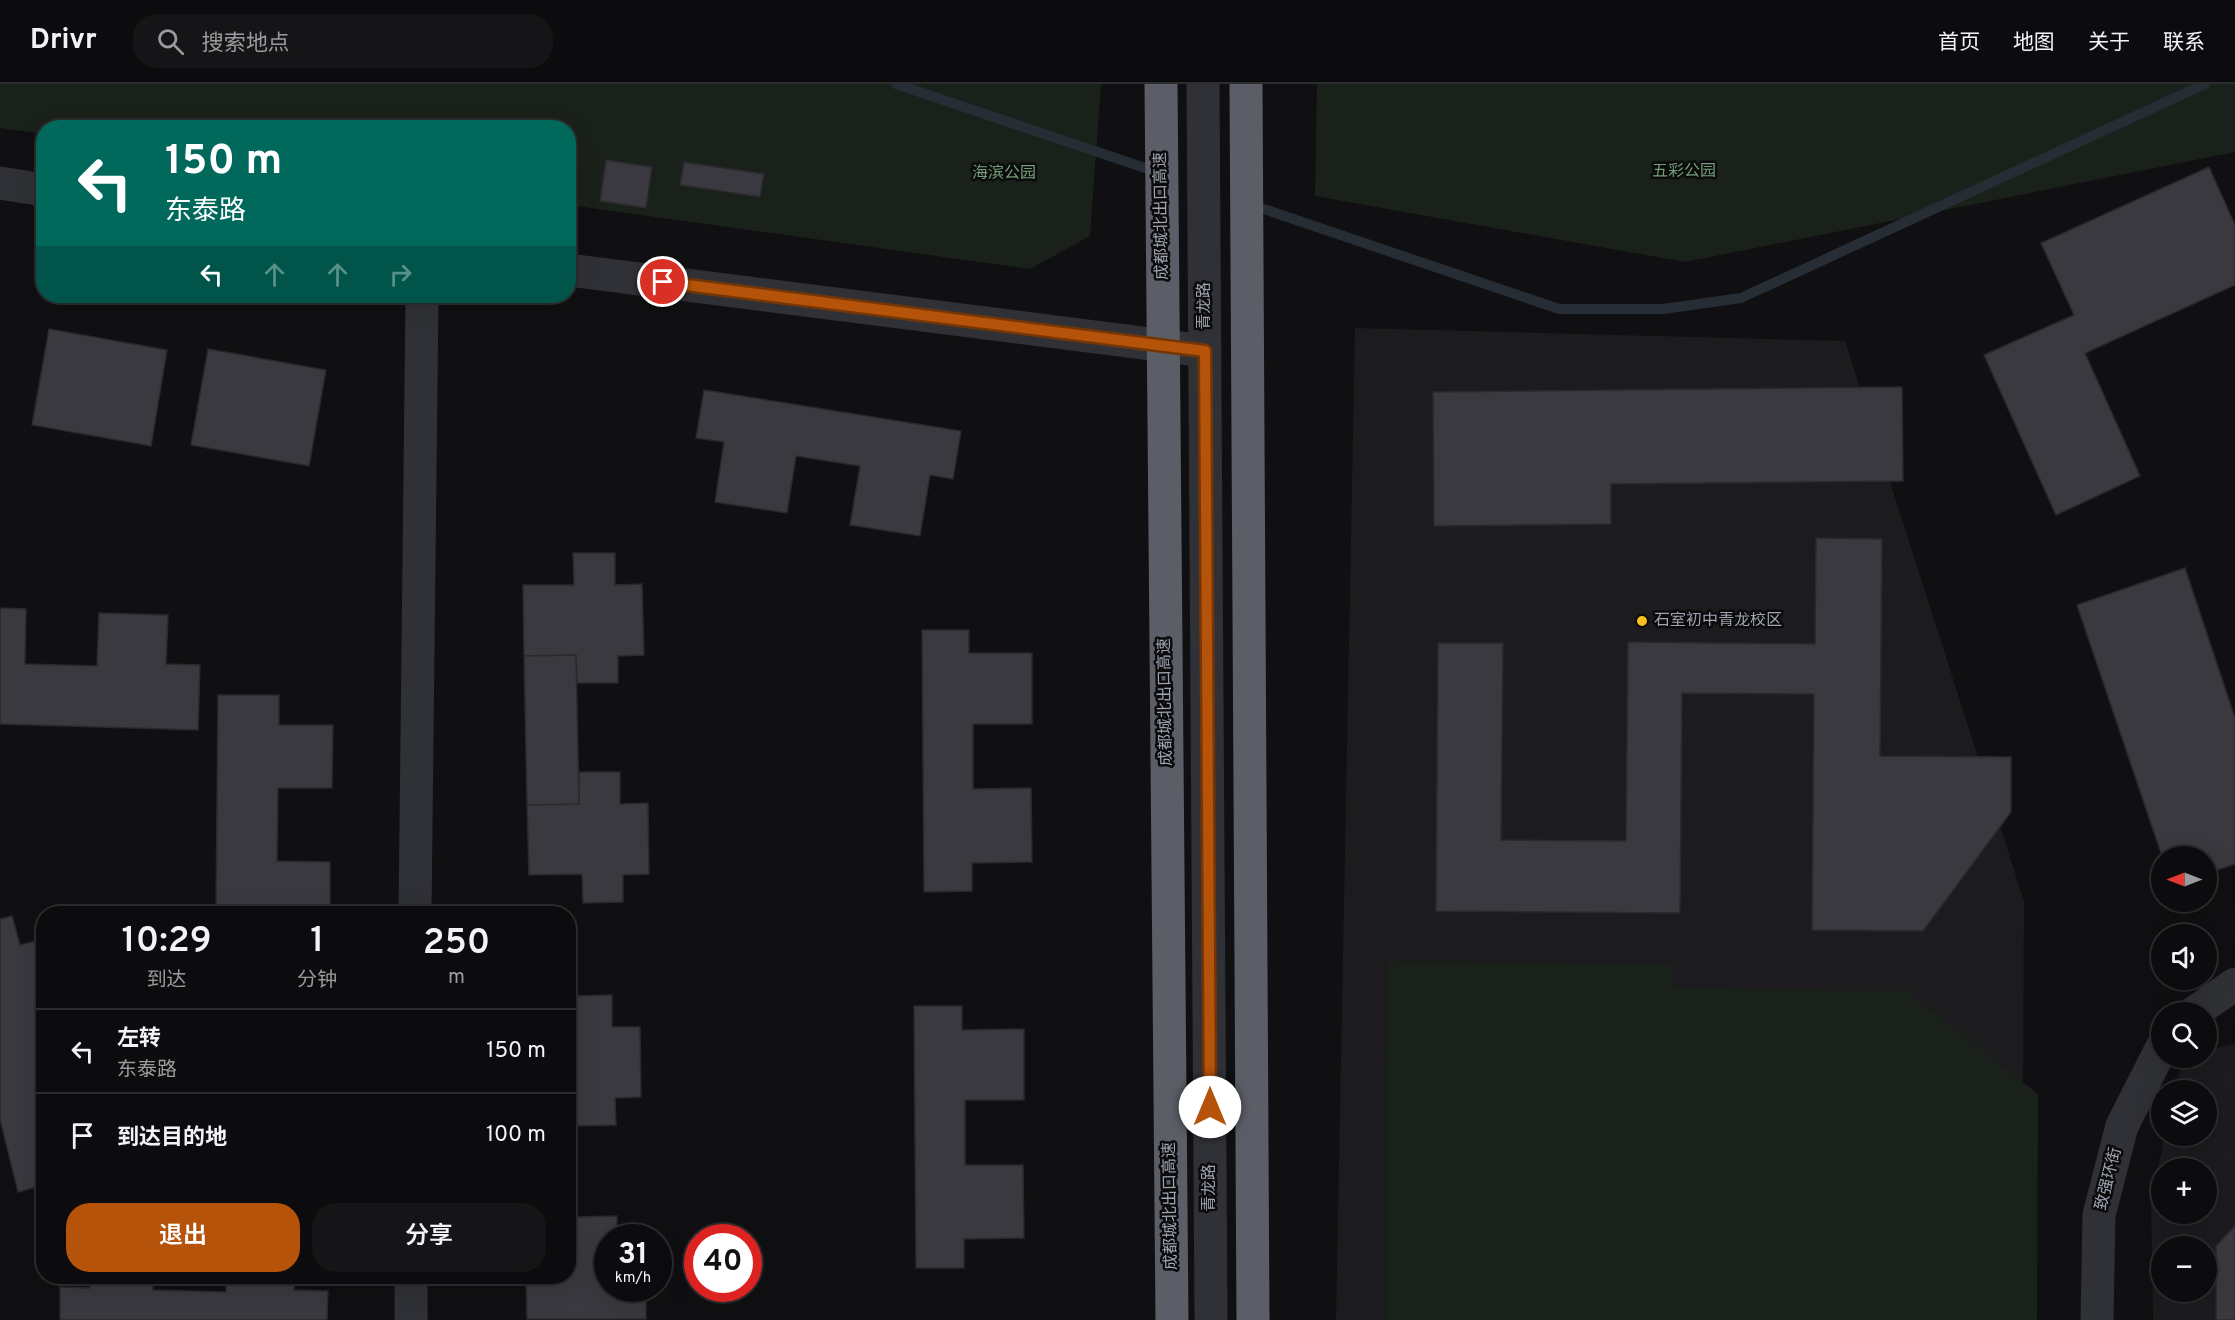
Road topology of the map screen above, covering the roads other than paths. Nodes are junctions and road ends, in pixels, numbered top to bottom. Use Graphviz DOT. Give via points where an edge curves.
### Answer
graph roads {
  1 [pos="1161,84"];
  2 [pos="1203,84"];
  3 [pos="1246,84"];
  4 [pos="0,183"];
  5 [pos="36,189"];
  6 [pos="576,271"];
  7 [pos="422,303"];
  8 [pos="1205,351"];
  9 [pos="415,906"];
  10 [pos="2235,984"];
  11 [pos="2209,1002"];
  12 [pos="2151,1068"];
  13 [pos="411,1284"];
  14 [pos="411,1320"];
  15 [pos="1172,1320"];
  16 [pos="1211,1320"];
  17 [pos="1253,1320"];
  18 [pos="2097,1320"];
  1 -- 15 [label="highway, 成都城北出口高速, bridge"];
  2 -- 8 [label="street, 青龙路"];
  3 -- 17 [label="highway"];
  4 -- 5 [label="street"];
  6 -- 8 [label="street"];
  7 -- 9 [label="street"];
  8 -- 16 [label="street, 青龙路"];
  10 -- 11 [label="street"];
  12 -- 18 [label="street, 致强环街" via="2122,1126 2099,1215"];
  13 -- 14 [label="street"];
}
